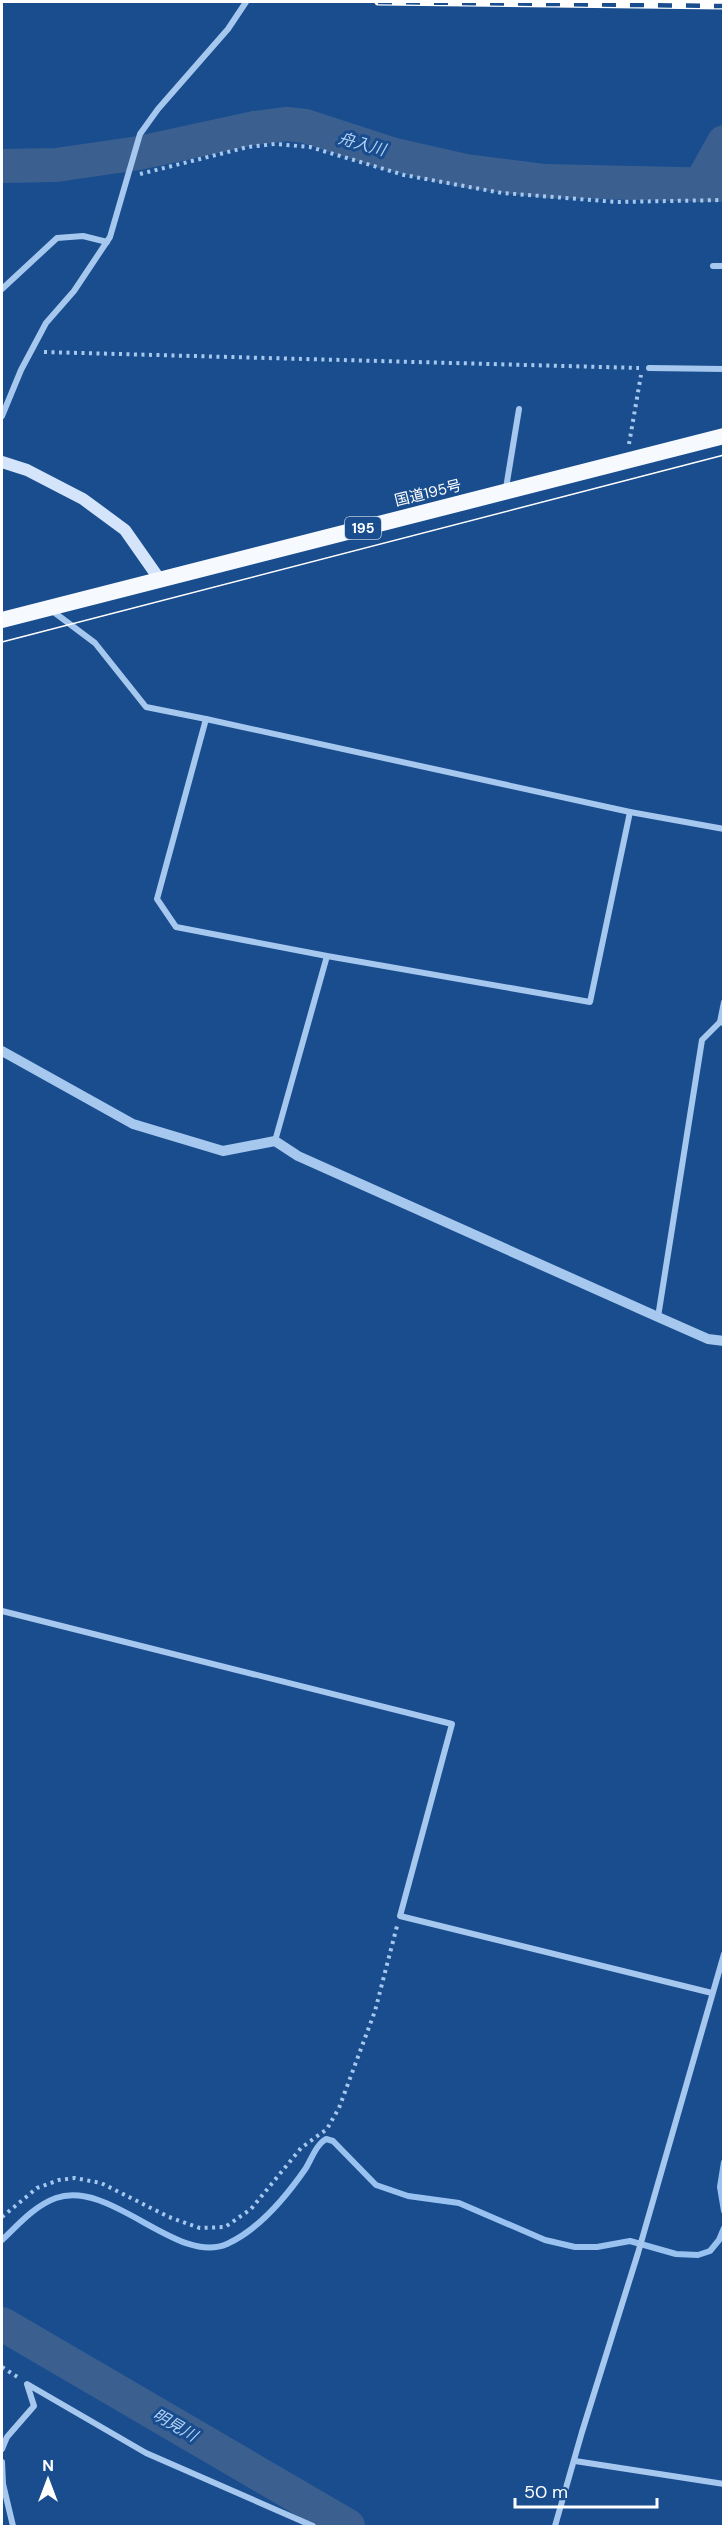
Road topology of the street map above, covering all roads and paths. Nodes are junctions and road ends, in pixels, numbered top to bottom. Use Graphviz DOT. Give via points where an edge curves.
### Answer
graph roads {
  1 [pos="246,2"];
  2 [pos="127,175"];
  3 [pos="723,200"];
  4 [pos="107,242"];
  5 [pos="713,266"];
  6 [pos="723,266"];
  7 [pos="2,289"];
  8 [pos="31,352"];
  9 [pos="649,368"];
  10 [pos="723,369"];
  11 [pos="519,409"];
  12 [pos="2,416"];
  13 [pos="723,436"];
  14 [pos="626,461"];
  15 [pos="2,462"];
  16 [pos="505,492"];
  17 [pos="160,580"];
  18 [pos="48,608"];
  19 [pos="2,620"];
  20 [pos="206,719"];
  21 [pos="630,812"];
  22 [pos="723,829"];
  23 [pos="327,956"];
  24 [pos="723,1002"];
  25 [pos="722,1022"];
  26 [pos="2,1052"];
  27 [pos="275,1141"];
  28 [pos="658,1317"];
  29 [pos="723,1341"];
  30 [pos="2,1611"];
  31 [pos="400,1916"];
  32 [pos="723,1954"];
  33 [pos="712,1993"];
  34 [pos="2,2217"];
  35 [pos="2,2367"];
  36 [pos="27,2384"];
  37 [pos="2,2449"];
  38 [pos="2,2462"];
  39 [pos="575,2462"];
  40 [pos="723,2484"];
  41 [pos="13,2526"];
  42 [pos="313,2526"];
  43 [pos="555,2526"];
  1 -- 2 [label="street" via="140,134"];
  2 -- 3 [label="path" via="276,144 310,147 404,175 502,193 617,202"];
  2 -- 4 [label="street" via="120,210"];
  4 -- 7 [label="street" via="82,236 57,238"];
  4 -- 8 [label="street" via="74,291 46,323"];
  5 -- 6 [label="street"];
  8 -- 12 [label="street"];
  8 -- 14 [label="path" via="642,368"];
  9 -- 10 [label="street"];
  11 -- 16 [label="street"];
  13 -- 14 [label="highway, 国道195号 / 195"];
  14 -- 16 [label="highway, 国道195号 / 195"];
  15 -- 17 [label="main road" via="27,470 83,499 125,530"];
  16 -- 17 [label="highway, 国道195号 / 195"];
  17 -- 18 [label="highway, 国道195号 / 195"];
  18 -- 19 [label="highway, 国道195号 / 195"];
  18 -- 20 [label="street" via="95,643 146,707"];
  20 -- 21 [label="street"];
  20 -- 23 [label="street" via="157,899 176,927"];
  21 -- 22 [label="street"];
  21 -- 23 [label="street" via="590,1002"];
  23 -- 27 [label="street"];
  24 -- 25 [label="street"];
  25 -- 28 [label="street" via="702,1040"];
  26 -- 27 [label="street" via="133,1124 223,1151"];
  27 -- 28 [label="street" via="298,1156"];
  28 -- 29 [label="street" via="708,1339"];
  30 -- 31 [label="street" via="452,1724"];
  31 -- 33 [label="street"];
  31 -- 34 [label="path" via="375,2011 339,2108 327,2129 301,2148 252,2209 225,2226 200,2228 101,2183 75,2178 38,2188"];
  32 -- 33 [label="street"];
  33 -- 39 [label="street"];
  35 -- 36 [label="path"];
  36 -- 37 [label="street" via="34,2406 7,2437"];
  36 -- 42 [label="street" via="146,2453"];
  38 -- 41 [label="street"];
  39 -- 40 [label="street"];
  39 -- 43 [label="street"];
}
